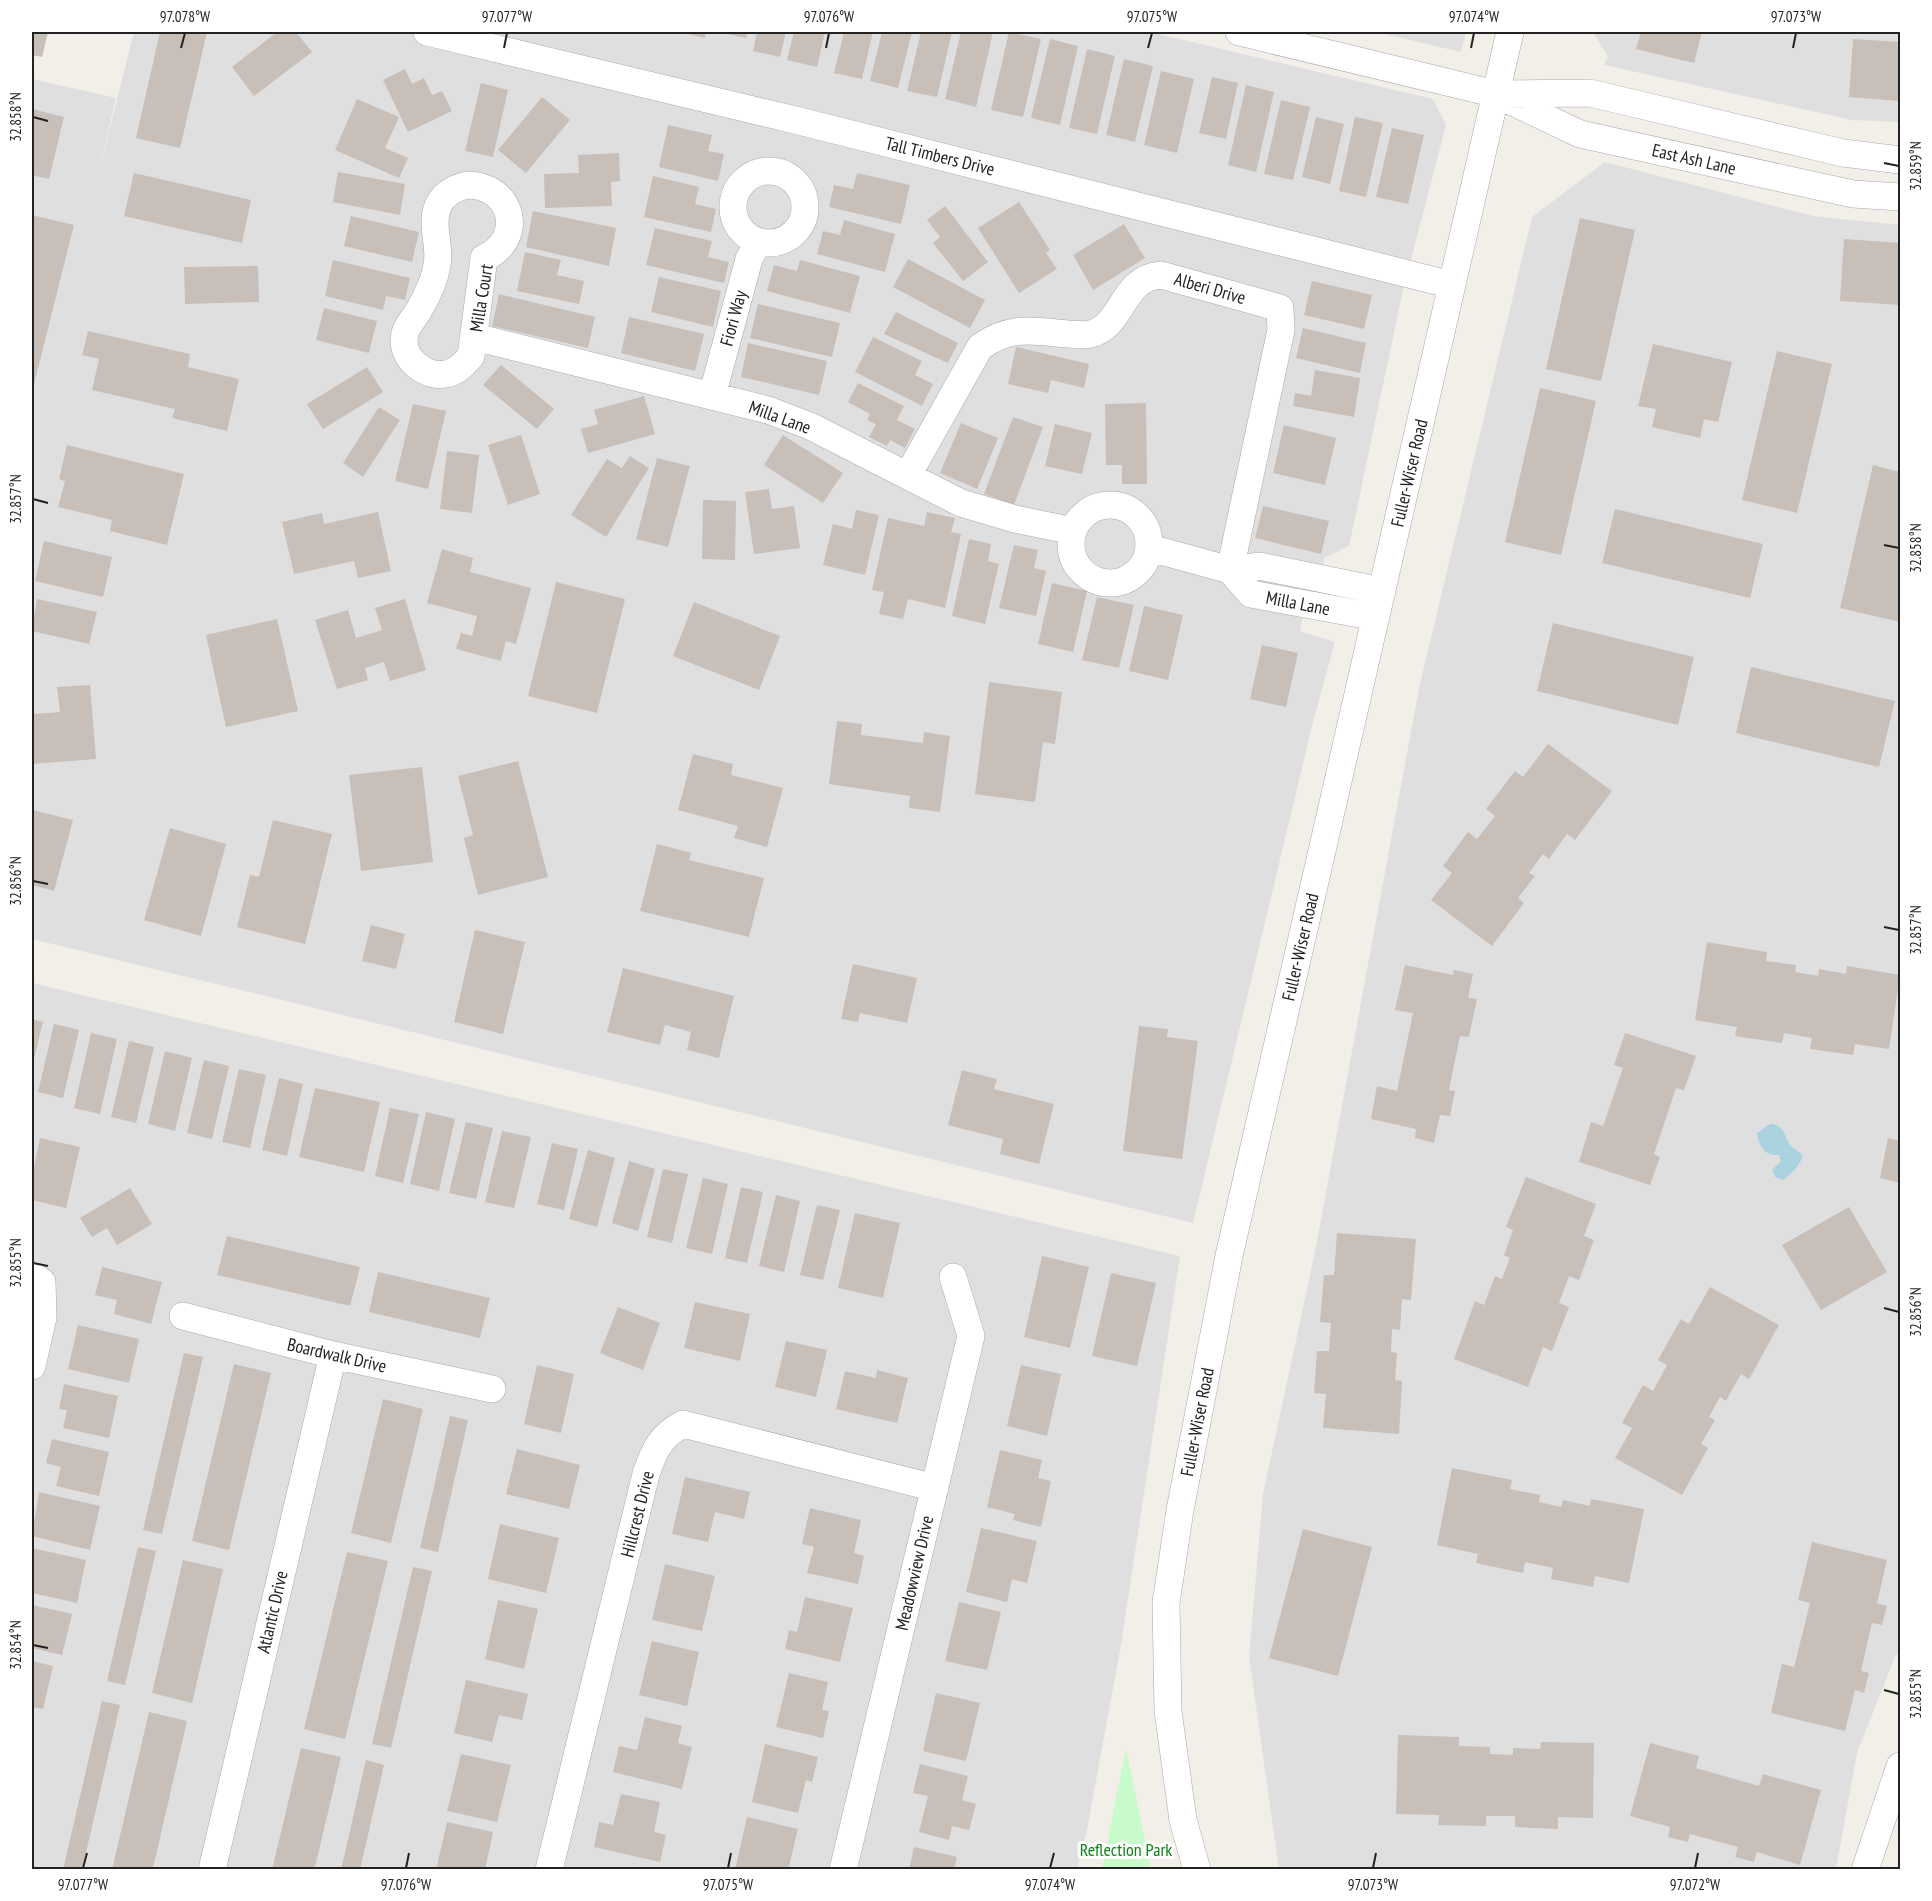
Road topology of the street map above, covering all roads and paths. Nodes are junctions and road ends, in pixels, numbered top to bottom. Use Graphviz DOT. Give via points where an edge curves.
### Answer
graph roads {
  1 [pos="427,32"];
  2 [pos="1239,32"];
  3 [pos="1510,32"];
  4 [pos="1496,94"];
  5 [pos="1900,160"];
  6 [pos="1900,197"];
  7 [pos="758,242"];
  8 [pos="1452,285"];
  9 [pos="475,337"];
  10 [pos="712,396"];
  11 [pos="908,475"];
  12 [pos="1073,531"];
  13 [pos="1150,548"];
  14 [pos="1230,570"];
  15 [pos="1382,591"];
  16 [pos="1376,617"];
  17 [pos="953,1277"];
  18 [pos="37,1278"];
  19 [pos="183,1316"];
  20 [pos="333,1355"];
  21 [pos="32,1366"];
  22 [pos="492,1389"];
  23 [pos="935,1488"];
  24 [pos="1900,1766"];
  25 [pos="212,1869"];
  26 [pos="549,1869"];
  27 [pos="843,1869"];
  28 [pos="1197,1869"];
  29 [pos="1865,1869"];
  1 -- 8 [label="street, Tall Timbers Drive"];
  2 -- 4 [label="street, East Ash Lane"];
  3 -- 4 [label="street, Fuller-Wiser Road"];
  4 -- 5 [label="street, East Ash Lane" via="1590,93 1843,153"];
  4 -- 6 [label="street, East Ash Lane" via="1580,134 1853,194"];
  4 -- 8 [label="street, Fuller-Wiser Road"];
  7 -- 10 [label="street, Fiori Way" via="749,259"];
  8 -- 15 [label="street, Fuller-Wiser Road"];
  9 -- 9 [label="street, Milla Court" via="484,258 501,246 509,230 509,218 506,206 491,190 467,185 452,190 438,205 438,265 419,310 407,325 404,339 411,360 425,372 445,374 461,368 471,356"];
  9 -- 10 [label="street, Milla Lane"];
  10 -- 11 [label="street, Milla Lane" via="768,410 810,426"];
  11 -- 12 [label="street, Milla Lane" via="961,503"];
  11 -- 14 [label="street, Alberi Drive" via="980,346 996,335 1013,330 1089,335 1105,328 1130,291 1149,276 1161,275 1280,308 1281,330"];
  12 -- 13 [label="street" via="1078,521 1095,508 1117,505 1142,521"];
  12 -- 13 [label="street" via="1072,555 1077,566 1096,581 1108,584 1131,578 1143,565"];
  13 -- 14 [label="street, Milla Lane"];
  14 -- 15 [label="street, Milla Lane" via="1260,566"];
  14 -- 16 [label="street, Milla Lane" via="1251,594"];
  15 -- 16 [label="street, Fuller-Wiser Road"];
  16 -- 28 [label="street, Fuller-Wiser Road" via="1229,1256 1166,1603 1168,1711 1183,1820"];
  17 -- 23 [label="street, Meadowview Drive" via="971,1336"];
  18 -- 21 [label="street" via="43,1317"];
  19 -- 20 [label="street, Boardwalk Drive"];
  20 -- 22 [label="street, Boardwalk Drive"];
  20 -- 25 [label="street, Atlantic Drive"];
  23 -- 26 [label="street, Hillcrest Drive" via="682,1424 668,1431 656,1447 646,1474"];
  23 -- 27 [label="street, Meadowview Drive"];
  24 -- 29 [label="street"];
}
